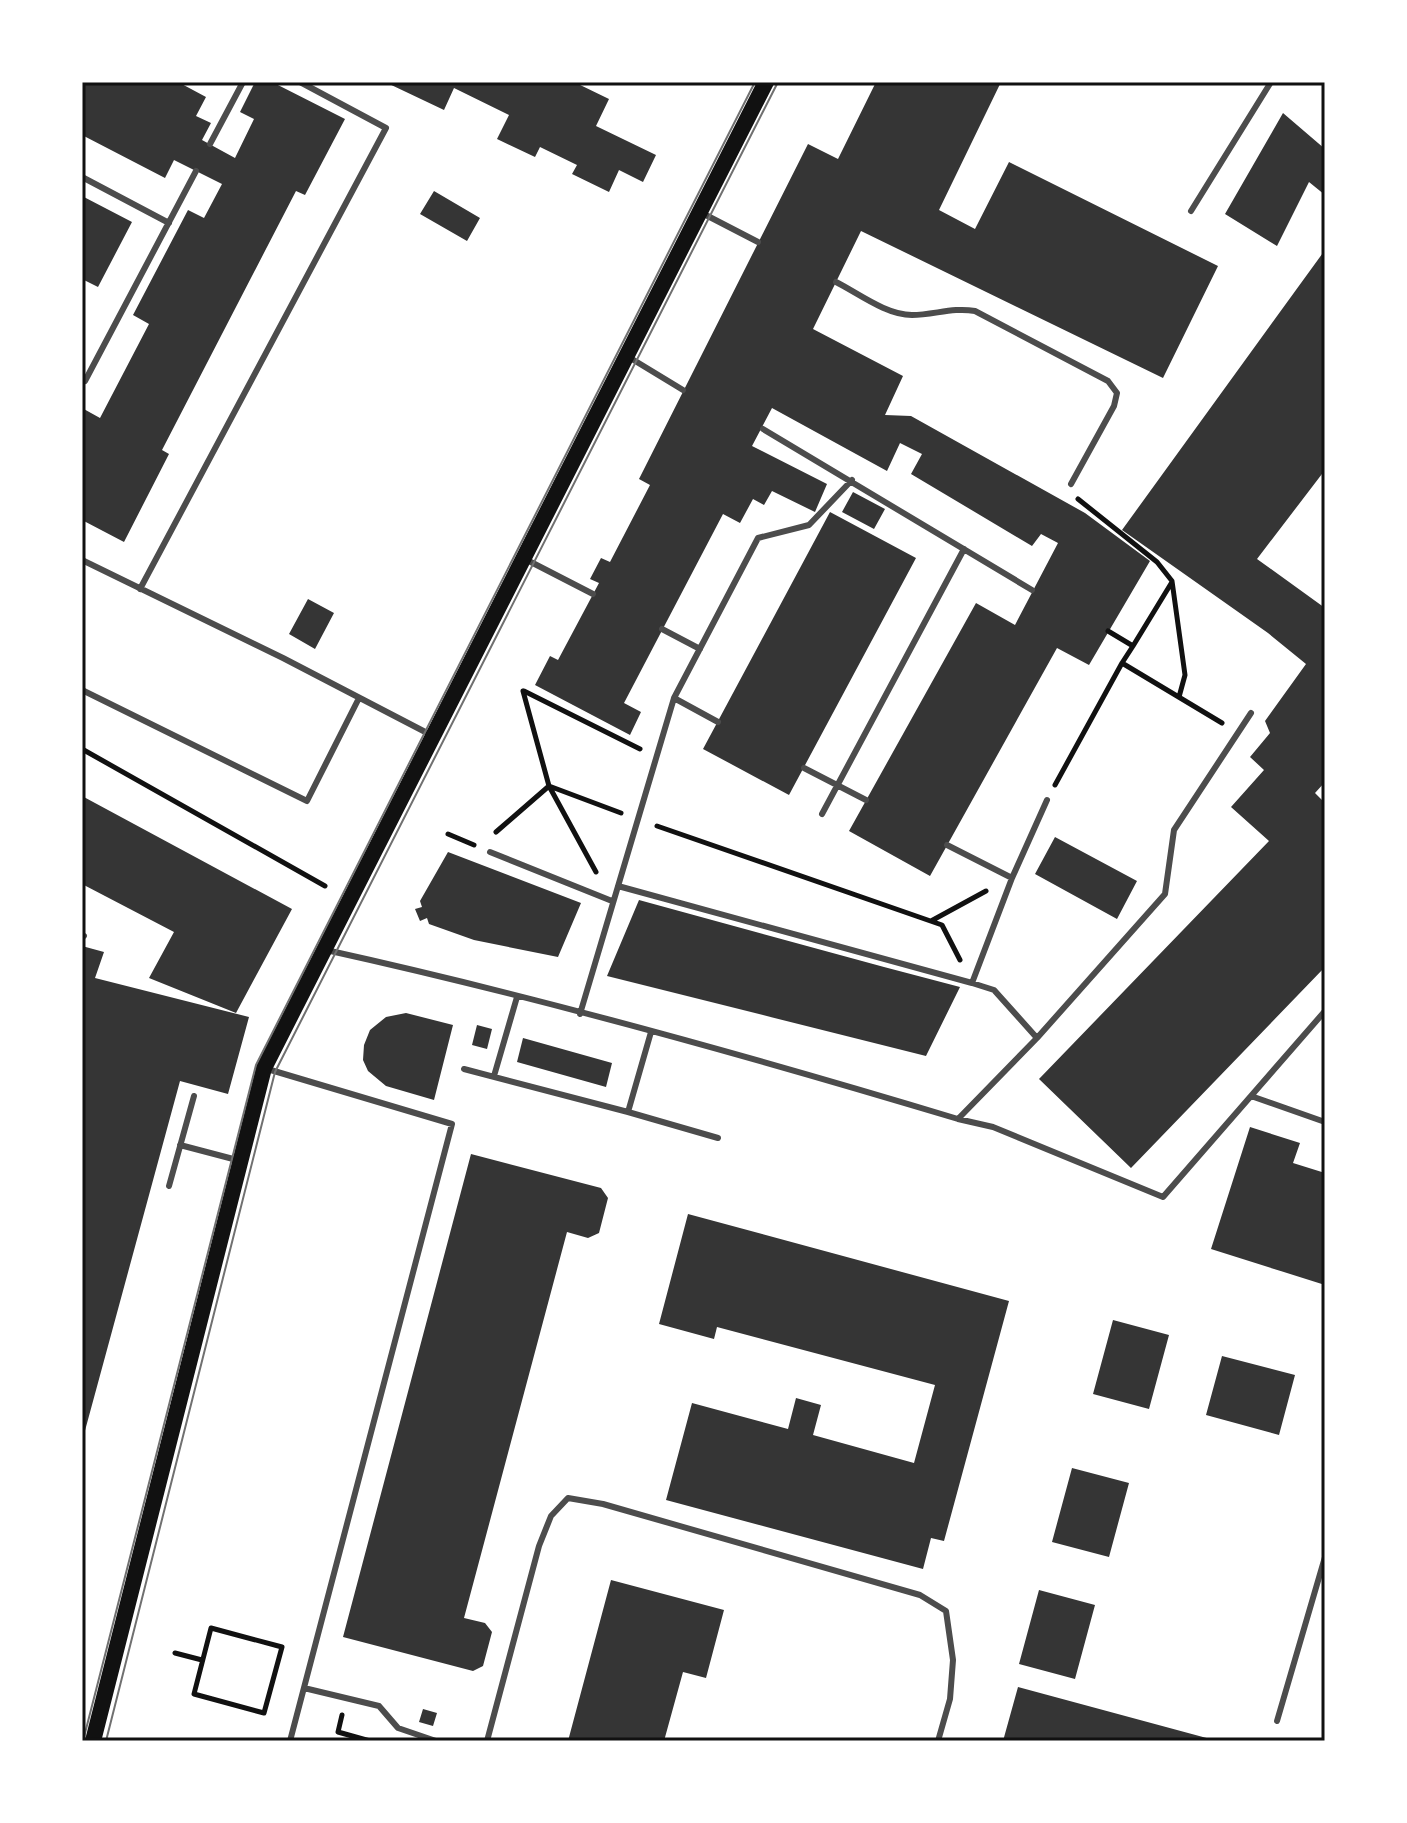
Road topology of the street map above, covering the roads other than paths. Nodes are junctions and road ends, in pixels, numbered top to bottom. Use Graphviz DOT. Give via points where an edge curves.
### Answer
graph roads {
  1 [pos="243,82"];
  2 [pos="300,82"];
  3 [pos="766,82"];
  4 [pos="1271,82"];
  5 [pos="210,144"];
  6 [pos="196,171"];
  7 [pos="82,177"];
  8 [pos="1191,211"];
  9 [pos="700,212"];
  10 [pos="169,223"];
  11 [pos="758,242"];
  12 [pos="836,282"];
  13 [pos="627,356"];
  14 [pos="85,381"];
  15 [pos="683,390"];
  16 [pos="763,429"];
  17 [pos="852,480"];
  18 [pos="1071,484"];
  19 [pos="964,549"];
  20 [pos="524,558"];
  21 [pos="82,560"];
  22 [pos="140,589"];
  23 [pos="1032,590"];
  24 [pos="593,594"];
  25 [pos="662,629"];
  26 [pos="700,649"];
  27 [pos="82,690"];
  28 [pos="359,698"];
  29 [pos="674,698"];
  30 [pos="1251,713"];
  31 [pos="718,722"];
  32 [pos="434,737"];
  33 [pos="804,768"];
  34 [pos="837,785"];
  35 [pos="866,800"];
  36 [pos="1047,800"];
  37 [pos="822,814"];
  38 [pos="947,845"];
  39 [pos="490,852"];
  40 [pos="1012,878"];
  41 [pos="618,886"];
  42 [pos="612,901"];
  43 [pos="322,950"];
  44 [pos="972,983"];
  45 [pos="517,997"];
  46 [pos="1325,1011"];
  47 [pos="580,1014"];
  48 [pos="651,1032"];
  49 [pos="1037,1038"];
  50 [pos="264,1068"];
  51 [pos="464,1069"];
  52 [pos="494,1076"];
  53 [pos="194,1096"];
  54 [pos="1251,1096"];
  55 [pos="628,1112"];
  56 [pos="958,1119"];
  57 [pos="1325,1122"];
  58 [pos="718,1138"];
  59 [pos="180,1145"];
  60 [pos="241,1161"];
  61 [pos="169,1186"];
  62 [pos="1325,1557"];
  63 [pos="304,1688"];
  64 [pos="1277,1721"];
  65 [pos="93,1741"];
  66 [pos="290,1741"];
  67 [pos="436,1741"];
  68 [pos="487,1741"];
  69 [pos="938,1741"];
  1 -- 5 [label="lane"];
  2 -- 22 [label="lane" via="386,128"];
  3 -- 9 [label="main road"];
  4 -- 8 [label="lane"];
  6 -- 10 [label="lane"];
  7 -- 10 [label="lane"];
  9 -- 11 [label="lane"];
  9 -- 13 [label="main road"];
  10 -- 14 [label="lane"];
  12 -- 18 [label="lane" via="896,312 975,311 1108,381 1117,393 1114,406"];
  13 -- 15 [label="lane"];
  13 -- 20 [label="main road"];
  16 -- 17 [label="lane"];
  17 -- 19 [label="lane"];
  17 -- 26 [label="lane" via="809,525 758,538"];
  19 -- 23 [label="lane"];
  19 -- 34 [label="lane"];
  20 -- 24 [label="lane"];
  20 -- 32 [label="main road"];
  21 -- 22 [label="lane"];
  22 -- 28 [label="lane"];
  25 -- 26 [label="lane"];
  26 -- 29 [label="lane"];
  27 -- 28 [label="lane" via="307,801"];
  28 -- 32 [label="lane"];
  29 -- 31 [label="lane"];
  29 -- 41 [label="lane"];
  30 -- 49 [label="lane" via="1174,830 1165,894"];
  32 -- 43 [label="main road"];
  33 -- 34 [label="lane"];
  34 -- 35 [label="lane"];
  34 -- 37 [label="lane"];
  36 -- 40 [label="lane"];
  38 -- 40 [label="lane"];
  39 -- 42 [label="lane"];
  40 -- 44 [label="lane"];
  41 -- 42 [label="lane"];
  41 -- 44 [label="lane"];
  42 -- 47 [label="lane"];
  43 -- 45 [label="lane"];
  43 -- 50 [label="main road"];
  44 -- 49 [label="lane" via="994,990"];
  45 -- 47 [label="lane"];
  45 -- 52 [label="lane"];
  46 -- 54 [label="lane"];
  47 -- 48 [label="lane"];
  48 -- 55 [label="lane"];
  48 -- 56 [label="lane"];
  49 -- 56 [label="lane"];
  50 -- 60 [label="main road"];
  50 -- 63 [label="lane" via="452,1124"];
  51 -- 52 [label="lane"];
  52 -- 55 [label="lane"];
  53 -- 59 [label="lane"];
  54 -- 56 [label="lane" via="1163,1197 993,1127"];
  54 -- 57 [label="lane"];
  55 -- 58 [label="lane"];
  59 -- 60 [label="lane"];
  59 -- 61 [label="lane"];
  60 -- 65 [label="main road"];
  62 -- 64 [label="lane"];
  63 -- 66 [label="lane"];
  63 -- 67 [label="lane" via="379,1706 398,1728"];
  68 -- 69 [label="lane" via="539,1546 551,1516 568,1498 865,1578 920,1595 946,1611 953,1660 950,1699"];
}
